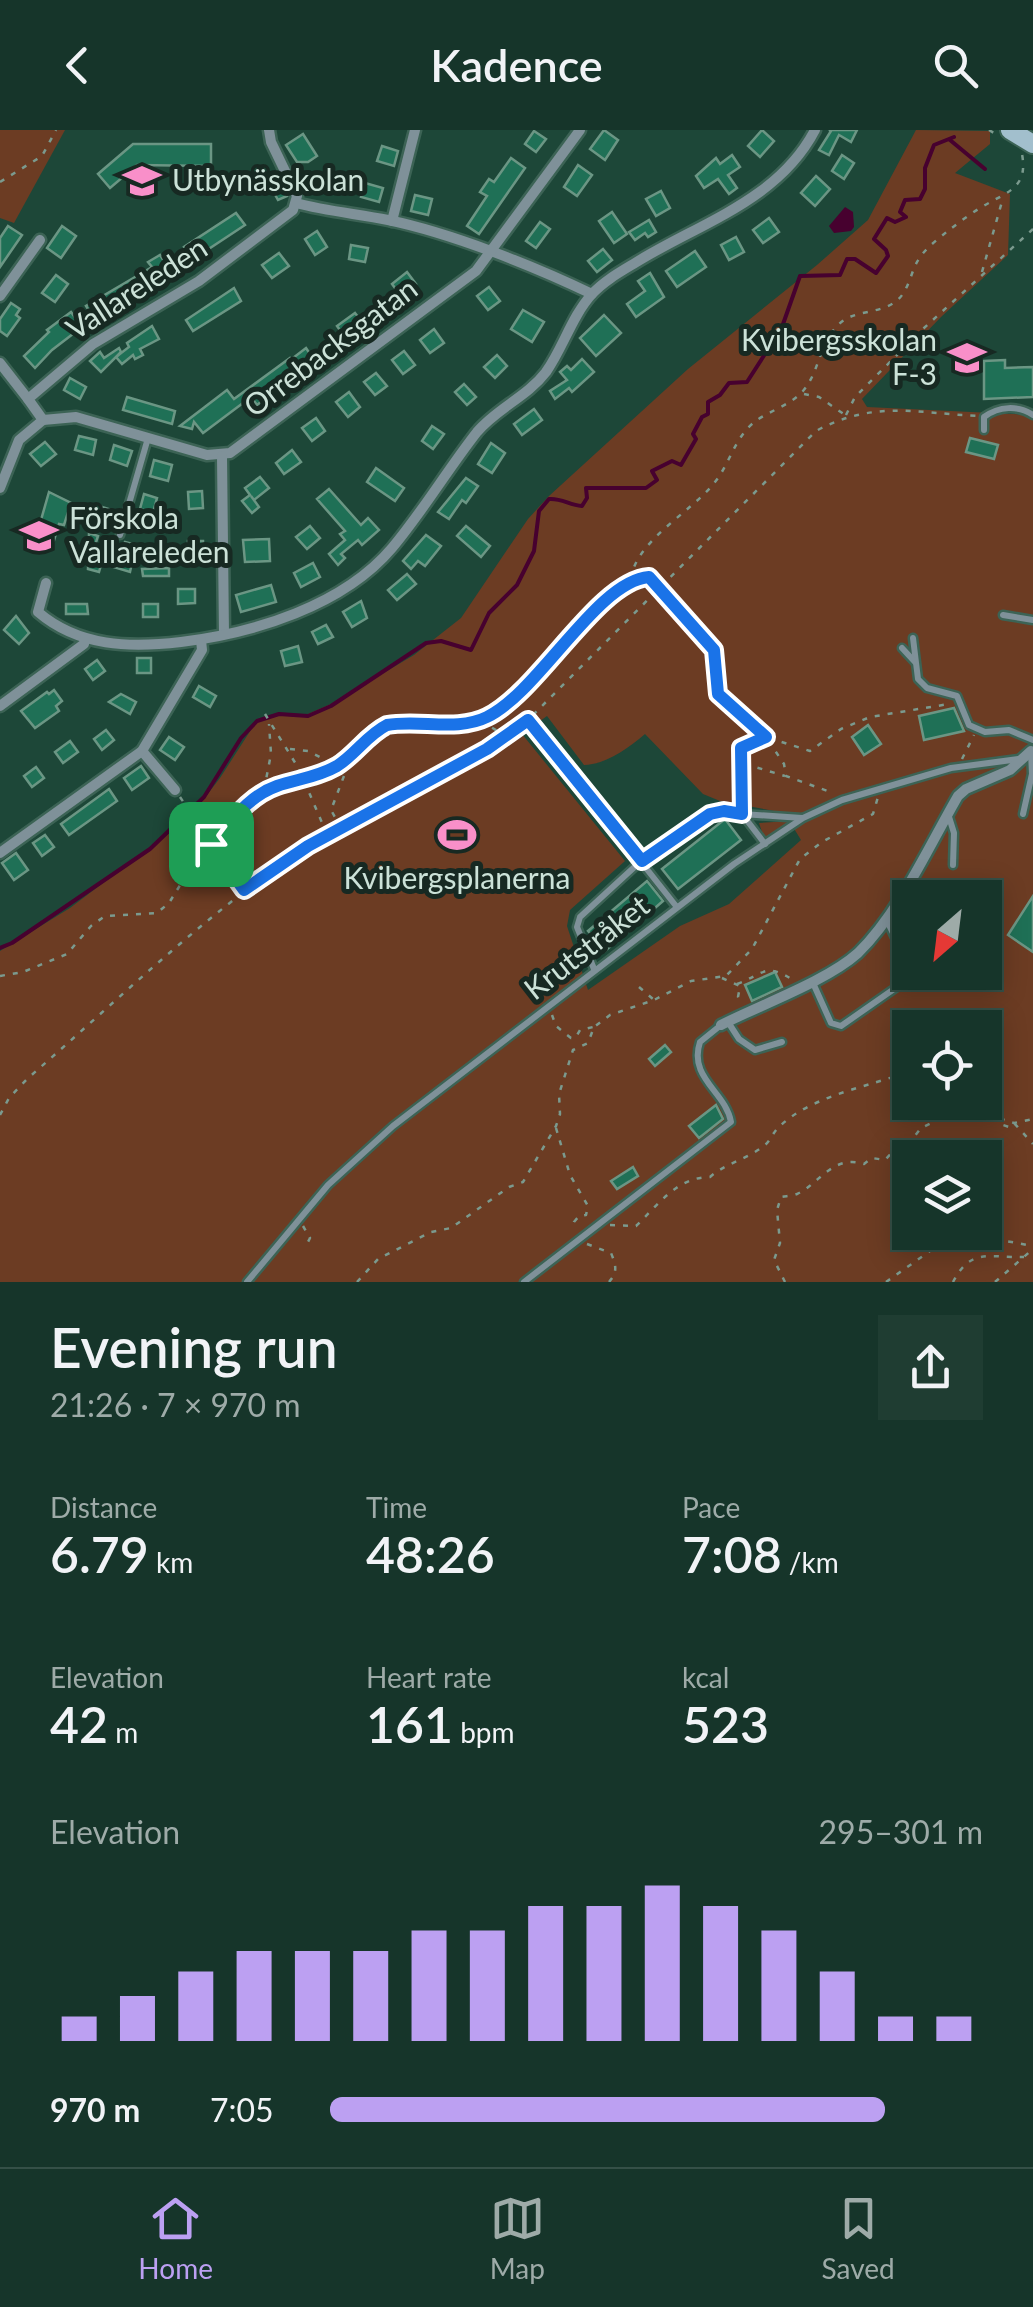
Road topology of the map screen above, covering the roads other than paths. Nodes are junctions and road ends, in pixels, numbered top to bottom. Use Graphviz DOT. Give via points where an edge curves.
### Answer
graph roads {
  1 [pos="269,130"];
  2 [pos="414,130"];
  3 [pos="580,130"];
  4 [pos="815,130"];
  5 [pos="1010,130"];
  6 [pos="1027,146"];
  7 [pos="296,203"];
  8 [pos="392,221"];
  9 [pos="40,240"];
  10 [pos="492,254"];
  11 [pos="592,294"];
  12 [pos="0,296"];
  13 [pos="0,364"];
  14 [pos="28,399"];
  15 [pos="1033,415"];
  16 [pos="43,420"];
  17 [pos="984,430"];
  18 [pos="148,438"];
  19 [pos="222,456"];
  20 [pos="0,488"];
  21 [pos="120,535"];
  22 [pos="46,583"];
  23 [pos="1003,615"];
  24 [pos="1033,620"];
  25 [pos="224,634"];
  26 [pos="913,638"];
  27 [pos="86,639"];
  28 [pos="202,640"];
  29 [pos="902,648"];
  30 [pos="915,662"];
  31 [pos="0,706"];
  32 [pos="528,720"];
  33 [pos="1032,747"];
  34 [pos="142,751"];
  35 [pos="1020,758"];
  36 [pos="174,790"];
  37 [pos="742,814"];
  38 [pos="948,814"];
  39 [pos="1022,814"];
  40 [pos="803,818"];
  41 [pos="764,844"];
  42 [pos="0,853"];
  43 [pos="642,861"];
  44 [pos="953,865"];
  45 [pos="676,906"];
  46 [pos="886,918"];
  47 [pos="892,930"];
  48 [pos="594,969"];
  49 [pos="806,983"];
  50 [pos="893,990"];
  51 [pos="724,1023"];
  52 [pos="782,1042"];
  53 [pos="247,1282"];
  54 [pos="524,1282"];
  1 -- 7 [label="street"];
  2 -- 8 [label="street"];
  3 -- 10 [label="street, Orrebacksgatan"];
  4 -- 11 [label="street" via="790,168 754,198 656,250"];
  5 -- 6 [label="street"];
  7 -- 8 [label="street"];
  7 -- 14 [label="street, Vallareleden" via="248,246 93,344"];
  8 -- 10 [label="street"];
  9 -- 12 [label="street"];
  10 -- 11 [label="street"];
  10 -- 19 [label="street, Orrebacksgatan"];
  11 -- 25 [label="street" via="542,377 479,429 390,551 330,597"];
  13 -- 14 [label="street"];
  14 -- 16 [label="street"];
  15 -- 17 [label="lane" via="994,409 984,417"];
  16 -- 18 [label="street" via="76,417"];
  16 -- 20 [label="street" via="19,440"];
  18 -- 19 [label="street"];
  18 -- 21 [label="lane"];
  19 -- 25 [label="street"];
  22 -- 27 [label="street" via="38,612"];
  23 -- 24 [label="lane"];
  25 -- 28 [label="street"];
  26 -- 30 [label="lane"];
  27 -- 28 [label="street" via="149,646"];
  27 -- 31 [label="street"];
  28 -- 34 [label="street"];
  29 -- 30 [label="lane"];
  30 -- 33 [label="lane" via="922,684 952,693 976,729 1009,730"];
  32 -- 43 [label="lane"];
  33 -- 35 [label="street"];
  33 -- 39 [label="lane"];
  34 -- 36 [label="street"];
  34 -- 42 [label="street"];
  35 -- 38 [label="street" via="1010,770 966,789"];
  35 -- 40 [label="lane, Krutstråket" via="958,767"];
  37 -- 40 [label="lane"];
  37 -- 41 [label="lane"];
  37 -- 43 [label="lane" via="710,814"];
  38 -- 44 [label="lane"];
  38 -- 46 [label="street"];
  40 -- 41 [label="lane, Krutstråket"];
  41 -- 45 [label="lane, Krutstråket"];
  43 -- 45 [label="lane"];
  43 -- 48 [label="lane" via="580,917 577,927"];
  45 -- 48 [label="lane, Krutstråket"];
  46 -- 47 [label="lane"];
  46 -- 49 [label="street" via="856,954"];
  48 -- 53 [label="lane, Krutstråket" via="393,1126 328,1185"];
  49 -- 50 [label="lane" via="831,1023 841,1026"];
  49 -- 51 [label="street"];
  51 -- 52 [label="lane" via="746,1046 763,1050"];
  51 -- 54 [label="lane" via="700,1042 697,1061 731,1122"];
}
